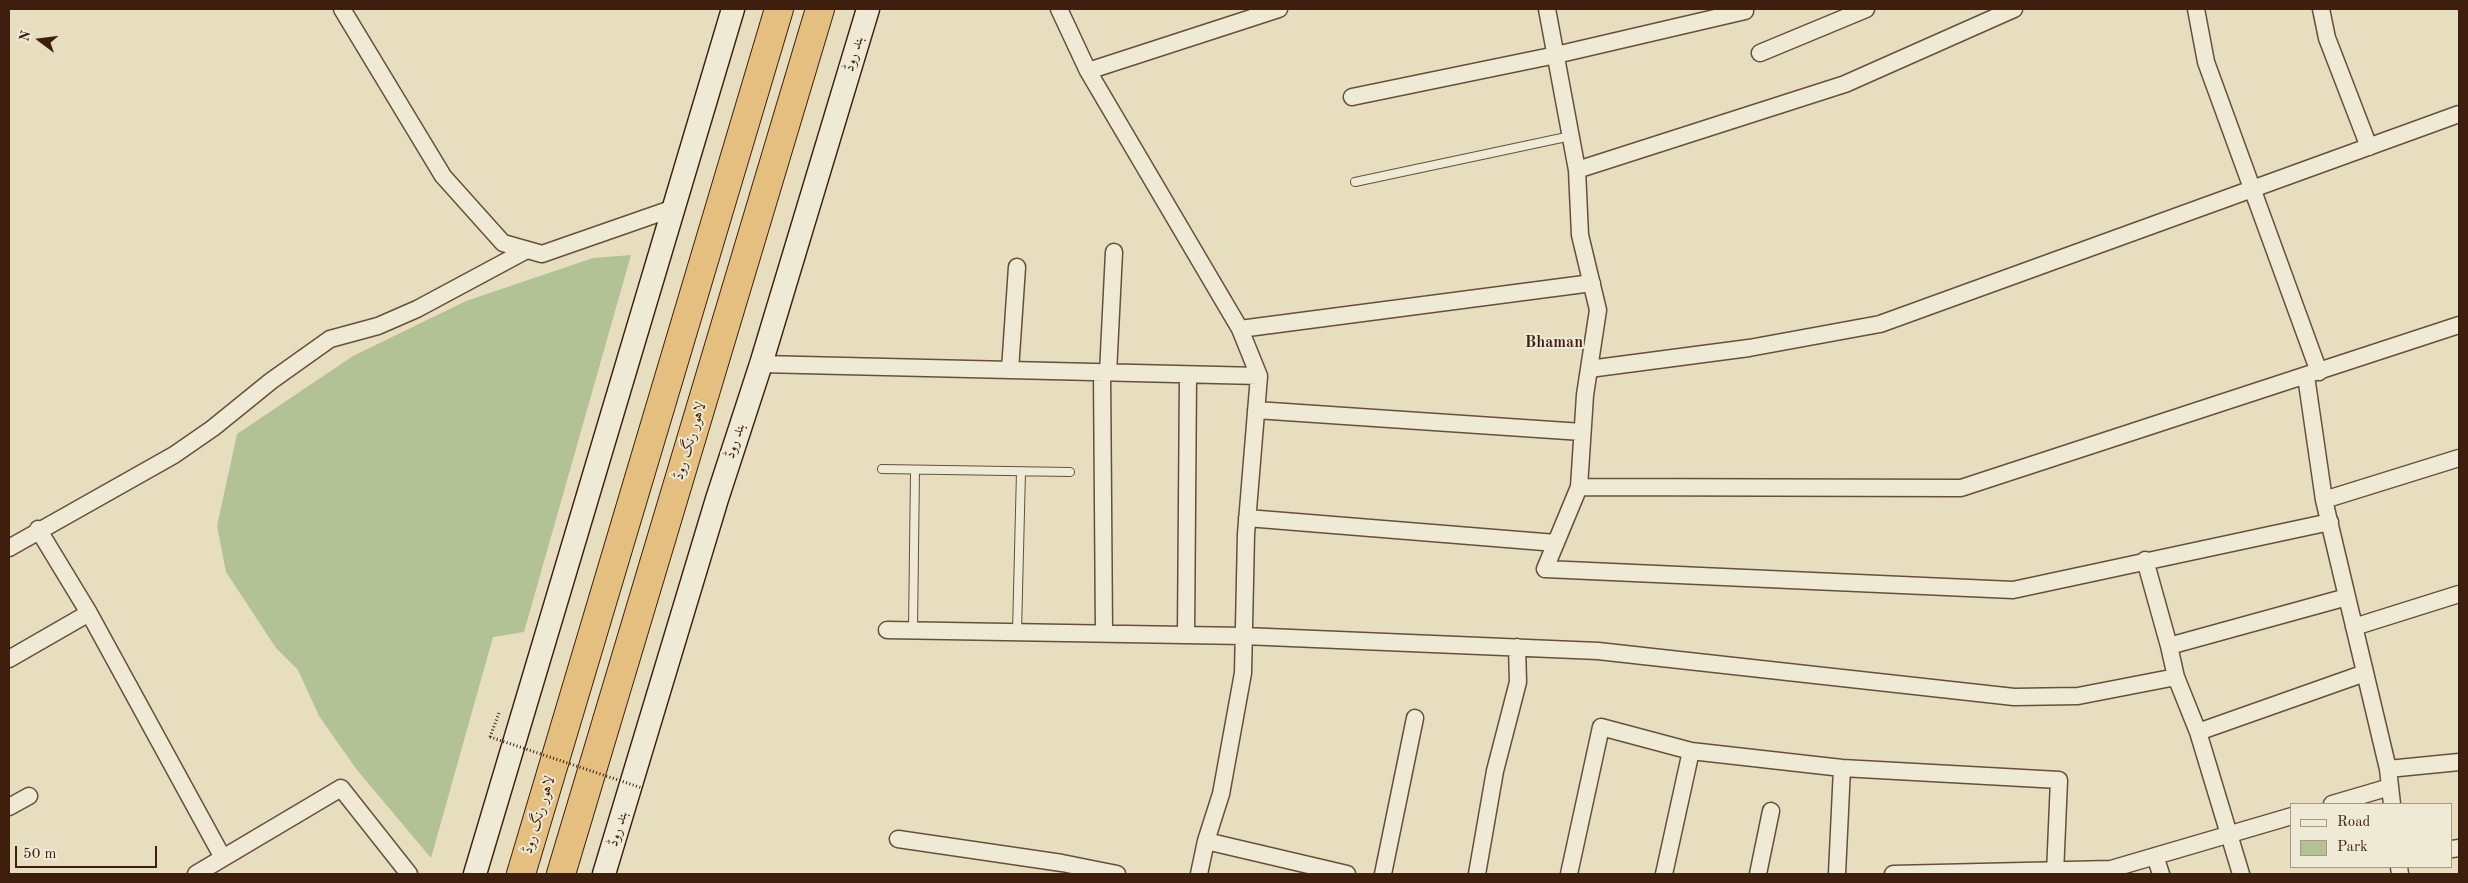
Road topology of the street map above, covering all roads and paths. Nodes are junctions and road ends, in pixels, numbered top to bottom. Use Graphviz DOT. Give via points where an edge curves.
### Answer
graph roads {
  1 [pos="342,9"];
  2 [pos="733,9"];
  3 [pos="779,9"];
  4 [pos="820,9"];
  5 [pos="868,9"];
  6 [pos="1059,9"];
  7 [pos="1279,9"];
  8 [pos="1547,9"];
  9 [pos="1866,9"];
  10 [pos="2014,9"];
  11 [pos="2196,9"];
  12 [pos="2321,9"];
  13 [pos="1745,12"];
  14 [pos="1760,53"];
  15 [pos="1556,55"];
  16 [pos="1088,71"];
  17 [pos="1352,97"];
  18 [pos="2459,114"];
  19 [pos="1571,136"];
  20 [pos="2369,147"];
  21 [pos="1577,170"];
  22 [pos="1355,182"];
  23 [pos="2253,189"];
  24 [pos="674,208"];
  25 [pos="527,250"];
  26 [pos="1114,252"];
  27 [pos="1017,267"];
  28 [pos="1592,283"];
  29 [pos="2459,325"];
  30 [pos="1240,330"];
  31 [pos="761,364"];
  32 [pos="1589,369"];
  33 [pos="1010,370"];
  34 [pos="1105,372"];
  35 [pos="1188,374"];
  36 [pos="2313,374"];
  37 [pos="1259,376"];
  38 [pos="1256,410"];
  39 [pos="1582,432"];
  40 [pos="2459,458"];
  41 [pos="882,469"];
  42 [pos="915,470"];
  43 [pos="1021,471"];
  44 [pos="1070,472"];
  45 [pos="1578,487"];
  46 [pos="2324,500"];
  47 [pos="1247,518"];
  48 [pos="2330,522"];
  49 [pos="38,529"];
  50 [pos="1556,543"];
  51 [pos="9,548"];
  52 [pos="2145,560"];
  53 [pos="2459,594"];
  54 [pos="2347,597"];
  55 [pos="89,613"];
  56 [pos="2354,627"];
  57 [pos="887,630"];
  58 [pos="913,630"];
  59 [pos="1016,632"];
  60 [pos="1104,633"];
  61 [pos="1186,635"];
  62 [pos="1244,636"];
  63 [pos="2169,646"];
  64 [pos="1516,647"];
  65 [pos="9,659"];
  66 [pos="2365,673"];
  67 [pos="2176,677"];
  68 [pos="1415,718"];
  69 [pos="2198,732"];
  70 [pos="490,737"];
  71 [pos="1691,751"];
  72 [pos="2459,762"];
  73 [pos="1842,768"];
  74 [pos="2388,769"];
  75 [pos="642,788"];
  76 [pos="2390,788"];
  77 [pos="29,796"];
  78 [pos="2336,803"];
  79 [pos="2392,803"];
  80 [pos="9,807"];
  81 [pos="1771,811"];
  82 [pos="2290,817"];
  83 [pos="2230,834"];
  84 [pos="898,839"];
  85 [pos="1206,841"];
  86 [pos="2155,856"];
  87 [pos="223,858"];
  88 [pos="2054,872"];
  89 [pos="2008,873"];
  90 [pos="196,874"];
  91 [pos="408,874"];
  92 [pos="475,874"];
  93 [pos="521,874"];
  94 [pos="560,874"];
  95 [pos="604,874"];
  96 [pos="1116,874"];
  97 [pos="1199,874"];
  98 [pos="1347,874"];
  99 [pos="1383,874"];
  100 [pos="1477,874"];
  101 [pos="1569,874"];
  102 [pos="1664,874"];
  103 [pos="1758,874"];
  104 [pos="1837,874"];
  105 [pos="1893,874"];
  106 [pos="1920,874"];
  107 [pos="2161,874"];
  108 [pos="2241,874"];
  1 -- 25 [label="street" via="443,176 503,243"];
  2 -- 24 [label="main road"];
  3 -- 93 [label="highway, لاہور رنگ روڈ"];
  4 -- 94 [label="highway, لاہور رنگ روڈ"];
  5 -- 31 [label="main road, بند روڈ"];
  6 -- 16 [label="street"];
  7 -- 16 [label="street"];
  8 -- 15 [label="street"];
  9 -- 14 [label="street"];
  10 -- 21 [label="street" via="1845,84"];
  11 -- 23 [label="street" via="2206,62"];
  12 -- 20 [label="street" via="2326,38"];
  13 -- 15 [label="street"];
  15 -- 17 [label="street"];
  15 -- 19 [label="street"];
  16 -- 30 [label="street"];
  18 -- 20 [label="street"];
  19 -- 21 [label="street"];
  19 -- 22 [label="lane"];
  20 -- 23 [label="street"];
  21 -- 28 [label="street" via="1580,235"];
  23 -- 32 [label="street" via="1880,324 1749,348"];
  23 -- 36 [label="street"];
  24 -- 25 [label="street" via="542,254"];
  24 -- 92 [label="main road"];
  25 -- 49 [label="street" via="417,309 378,326 330,339 174,455"];
  26 -- 34 [label="street"];
  27 -- 33 [label="street"];
  28 -- 30 [label="street"];
  28 -- 32 [label="street" via="1598,310"];
  29 -- 36 [label="street"];
  30 -- 37 [label="street"];
  31 -- 33 [label="street"];
  31 -- 95 [label="main road, بند روڈ"];
  32 -- 39 [label="street"];
  33 -- 34 [label="street"];
  34 -- 35 [label="street"];
  34 -- 60 [label="street"];
  35 -- 37 [label="street"];
  35 -- 61 [label="street"];
  36 -- 45 [label="street" via="1962,488"];
  36 -- 46 [label="street"];
  37 -- 38 [label="street"];
  38 -- 39 [label="street"];
  38 -- 47 [label="street"];
  39 -- 45 [label="street"];
  40 -- 46 [label="street"];
  41 -- 42 [label="lane"];
  42 -- 43 [label="lane"];
  42 -- 58 [label="lane"];
  43 -- 44 [label="lane"];
  43 -- 59 [label="lane"];
  45 -- 50 [label="street"];
  46 -- 48 [label="street"];
  47 -- 50 [label="street"];
  47 -- 62 [label="street"];
  48 -- 52 [label="street"];
  48 -- 54 [label="street"];
  49 -- 51 [label="street"];
  49 -- 55 [label="street"];
  50 -- 52 [label="street" via="1545,569 2013,590"];
  52 -- 63 [label="street"];
  53 -- 56 [label="street"];
  54 -- 56 [label="street"];
  54 -- 63 [label="street"];
  55 -- 65 [label="street"];
  55 -- 87 [label="street"];
  56 -- 66 [label="street"];
  57 -- 58 [label="street"];
  58 -- 59 [label="street"];
  59 -- 60 [label="street"];
  60 -- 61 [label="street"];
  61 -- 62 [label="street"];
  62 -- 64 [label="street"];
  62 -- 85 [label="street" via="1243,673 1223,785"];
  63 -- 67 [label="street"];
  64 -- 67 [label="street" via="1598,651 2014,697 2078,696"];
  64 -- 100 [label="street" via="1518,682 1495,771"];
  66 -- 69 [label="street"];
  66 -- 74 [label="street"];
  67 -- 69 [label="street"];
  68 -- 99 [label="street"];
  69 -- 83 [label="street"];
  70 -- 75 [label="path, bridge"];
  71 -- 73 [label="street"];
  71 -- 101 [label="street" via="1600,727"];
  71 -- 102 [label="street"];
  72 -- 74 [label="street"];
  73 -- 88 [label="street" via="2059,780"];
  73 -- 104 [label="street"];
  74 -- 76 [label="street"];
  76 -- 78 [label="street"];
  76 -- 79 [label="street"];
  77 -- 80 [label="street"];
  81 -- 103 [label="street"];
  82 -- 83 [label="street"];
  83 -- 86 [label="street"];
  83 -- 108 [label="street"];
  84 -- 96 [label="street" via="1062,862"];
  85 -- 97 [label="street"];
  85 -- 98 [label="street"];
  86 -- 88 [label="street" via="2111,869"];
  86 -- 107 [label="street"];
  87 -- 90 [label="street"];
  87 -- 91 [label="street" via="342,788"];
  88 -- 89 [label="street"];
  89 -- 106 [label="street"];
  105 -- 106 [label="street"];
}
